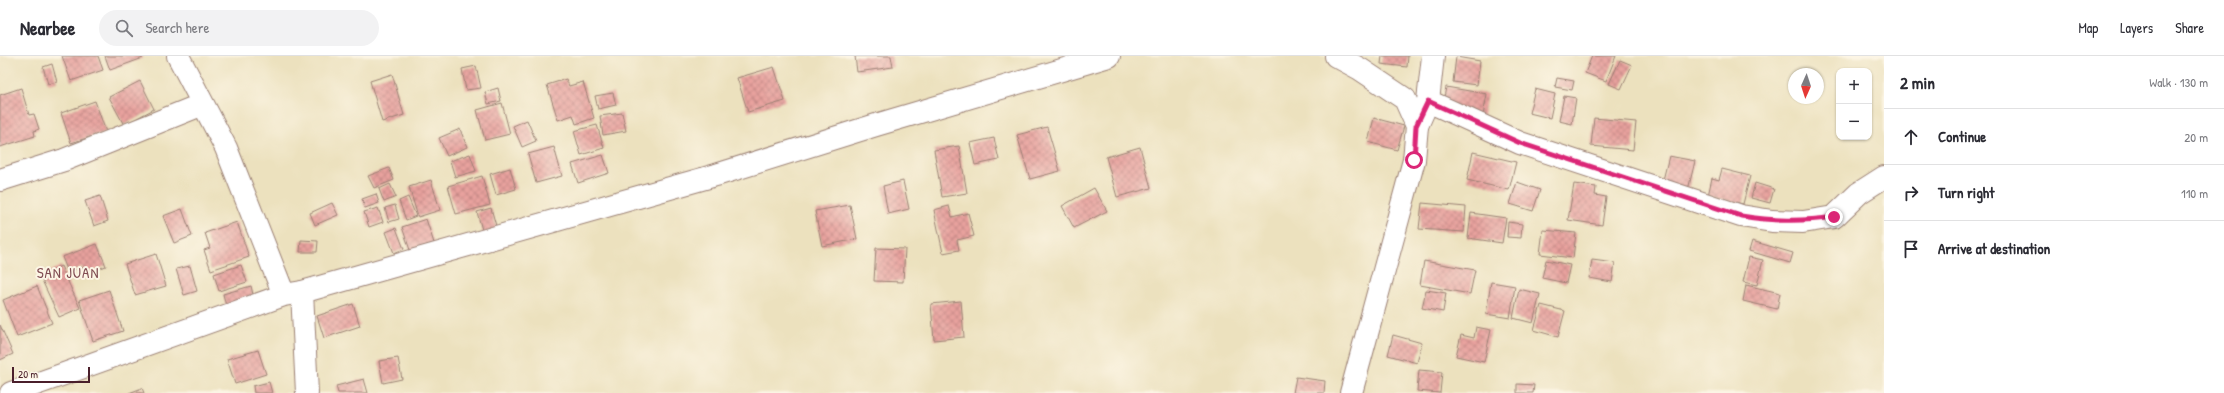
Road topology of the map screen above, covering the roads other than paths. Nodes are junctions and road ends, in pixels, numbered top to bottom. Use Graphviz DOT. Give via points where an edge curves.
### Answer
graph roads {
  1 [pos="178,56"];
  2 [pos="1109,56"];
  3 [pos="1336,56"];
  4 [pos="1433,56"];
  5 [pos="1428,101"];
  6 [pos="203,104"];
  7 [pos="1416,126"];
  8 [pos="1884,177"];
  9 [pos="0,180"];
  10 [pos="293,293"];
  11 [pos="11,393"];
  12 [pos="307,393"];
  13 [pos="1351,393"];
  1 -- 6 [label="street"];
  2 -- 10 [label="street" via="716,175"];
  3 -- 7 [label="street" via="1360,68 1405,99"];
  4 -- 5 [label="street"];
  5 -- 7 [label="street"];
  5 -- 8 [label="street" via="1520,143 1615,176 1749,217 1772,221 1803,222 1834,217 1859,193"];
  6 -- 9 [label="street" via="64,160"];
  6 -- 10 [label="street"];
  7 -- 13 [label="street" via="1414,160"];
  10 -- 11 [label="street"];
  10 -- 12 [label="street"];
}
